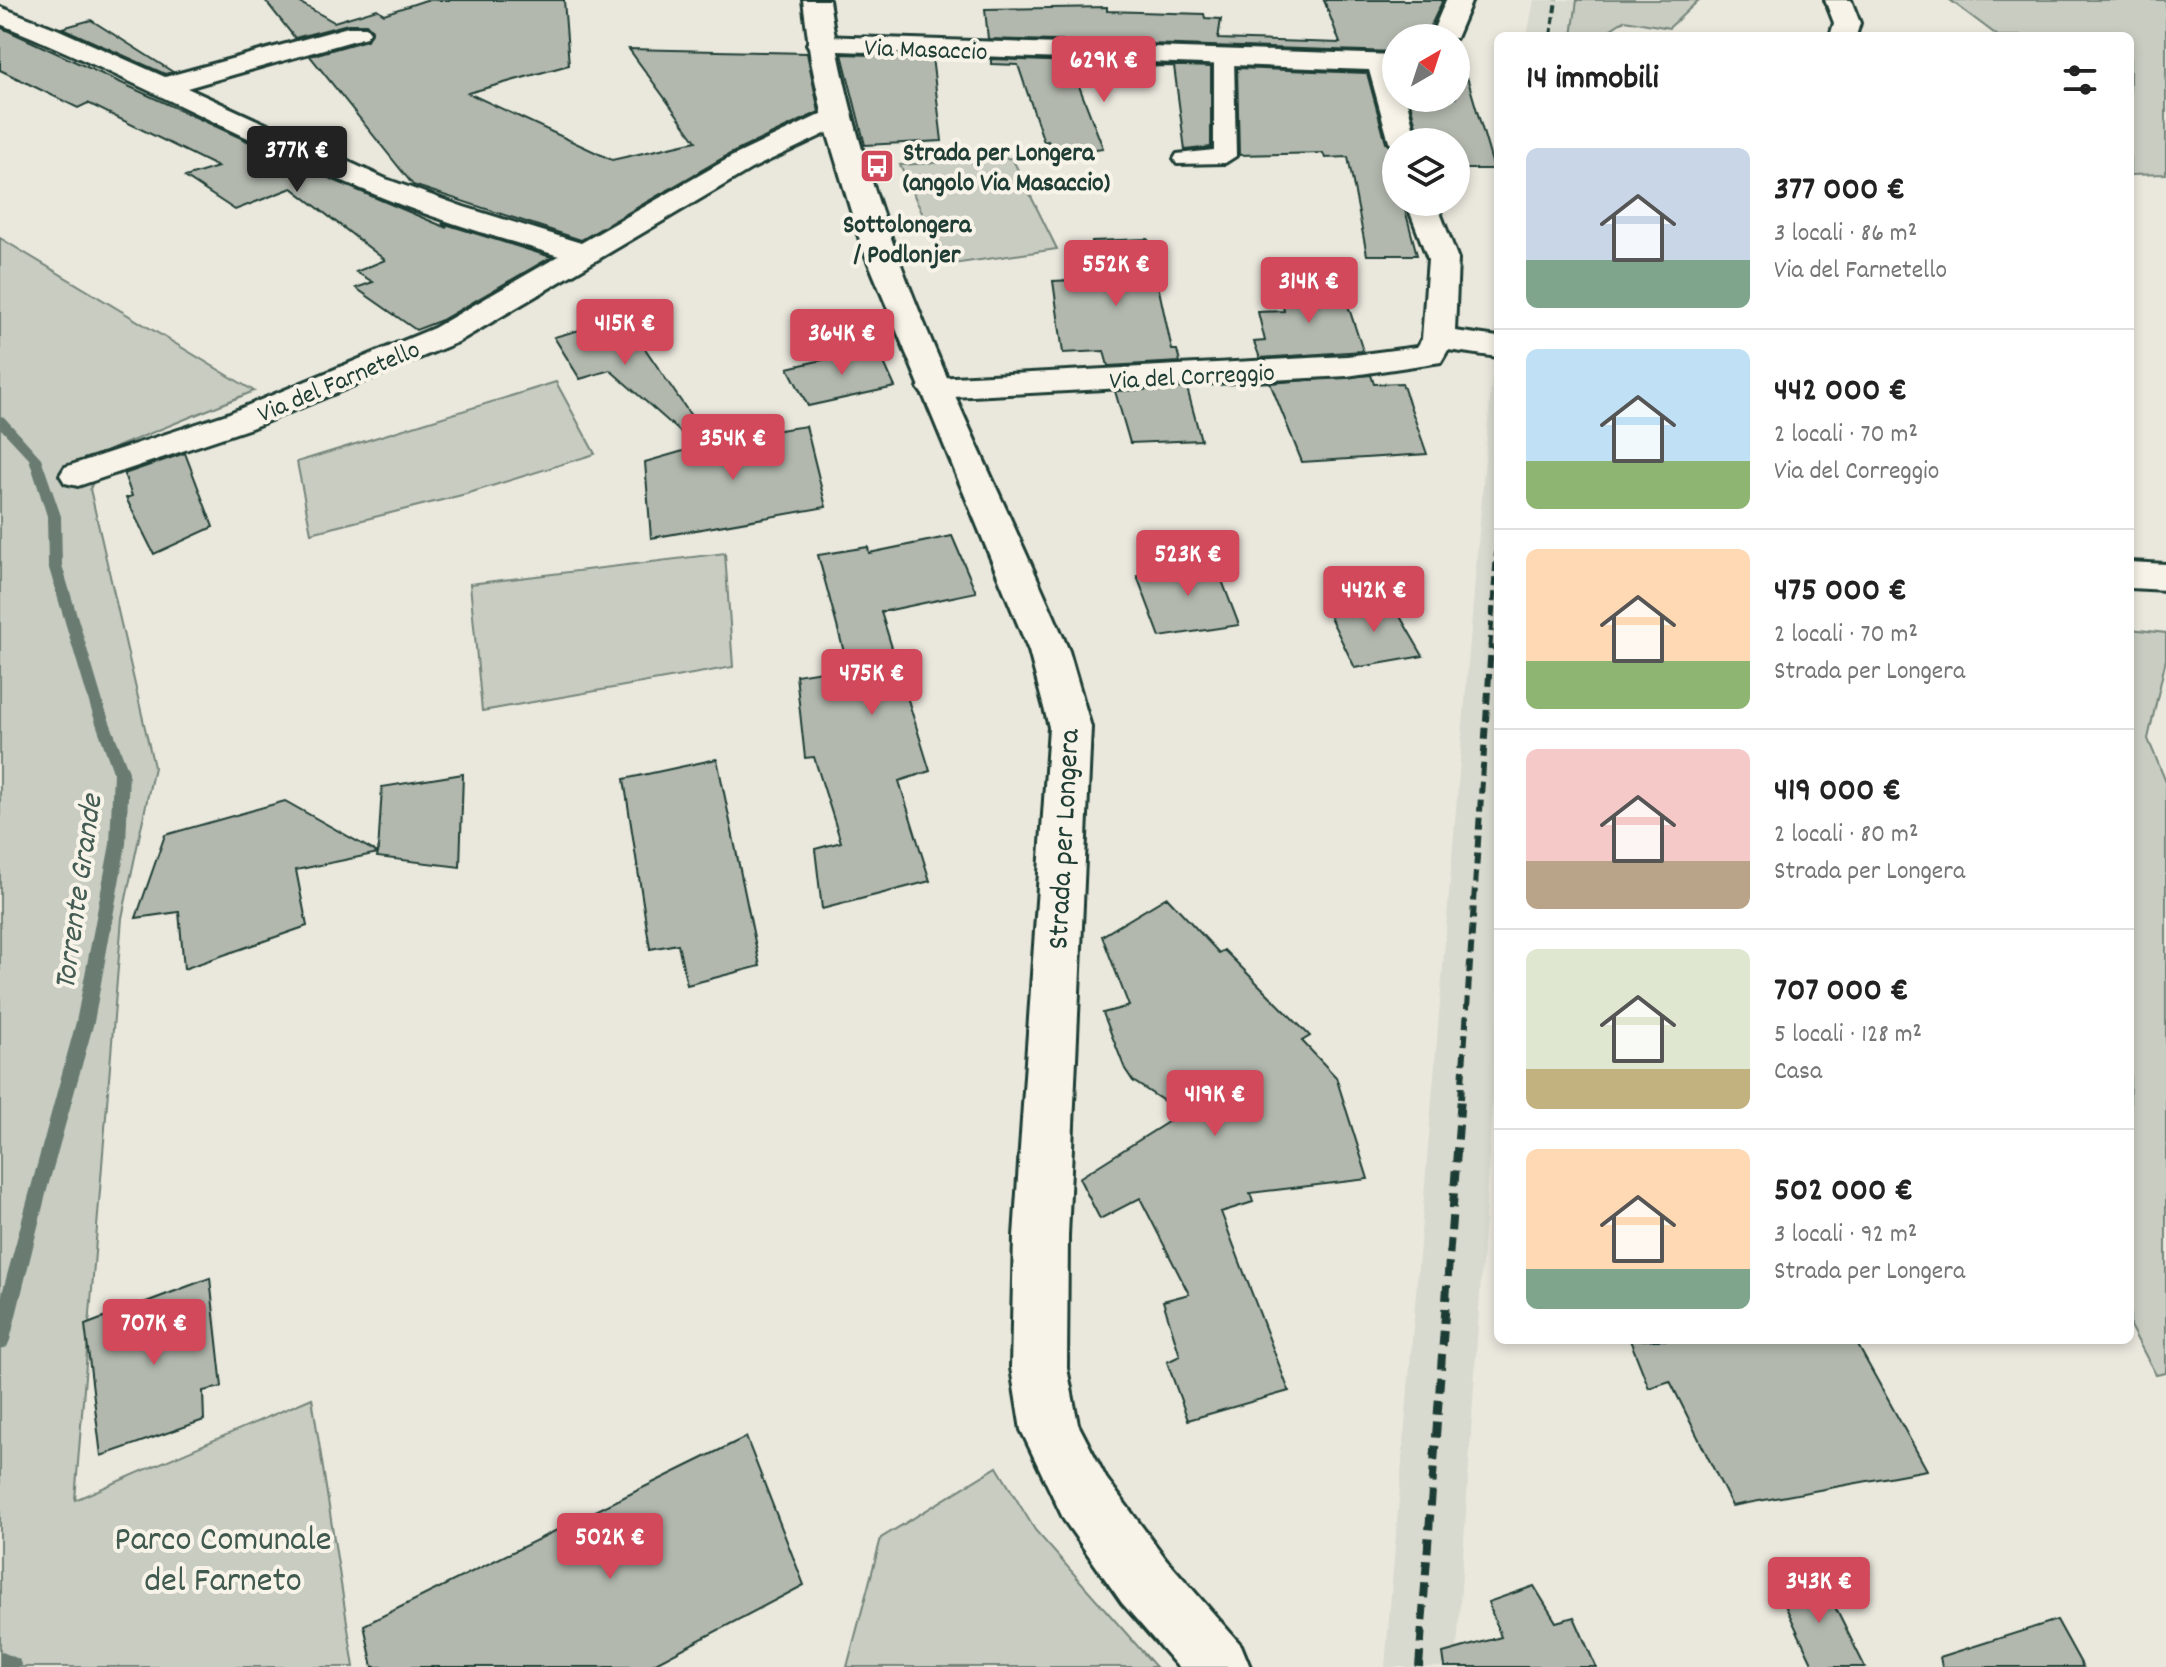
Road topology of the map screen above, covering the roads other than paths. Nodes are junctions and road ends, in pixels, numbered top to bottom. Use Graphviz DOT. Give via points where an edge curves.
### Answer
graph roads {
  1 [pos="816,0"];
  2 [pos="1459,0"];
  3 [pos="1838,0"];
  4 [pos="0,15"];
  5 [pos="1449,24"];
  6 [pos="357,32"];
  7 [pos="1846,32"];
  8 [pos="820,44"];
  9 [pos="1224,57"];
  10 [pos="1382,63"];
  11 [pos="163,86"];
  12 [pos="838,117"];
  13 [pos="1185,159"];
  14 [pos="1426,216"];
  15 [pos="584,254"];
  16 [pos="1449,340"];
  17 [pos="1494,346"];
  18 [pos="935,388"];
  19 [pos="78,475"];
  20 [pos="2134,575"];
  21 [pos="2166,577"];
  22 [pos="1219,1667"];
  1 -- 8 [label="street, Strada per Longera"];
  2 -- 5 [label="street"];
  3 -- 7 [label="street"];
  4 -- 11 [label="street"];
  6 -- 11 [label="street"];
  8 -- 9 [label="street, Via Masaccio"];
  8 -- 12 [label="street, Strada per Longera"];
  9 -- 10 [label="street, Via Masaccio"];
  9 -- 13 [label="lane" via="1225,156"];
  11 -- 15 [label="street" via="380,187"];
  12 -- 15 [label="street, Via del Farnetello" via="741,163"];
  12 -- 18 [label="street, Strada per Longera" via="871,227"];
  14 -- 16 [label="street" via="1443,259"];
  15 -- 19 [label="street, Via del Farnetello" via="446,335 239,421"];
  16 -- 17 [label="street"];
  16 -- 18 [label="street, Via del Correggio" via="1429,355 1347,366"];
  18 -- 22 [label="street, Strada per Longera" via="1065,690 1070,727 1041,1236 1039,1368 1050,1430 1085,1499 1144,1581"];
  20 -- 21 [label="street"];
}
